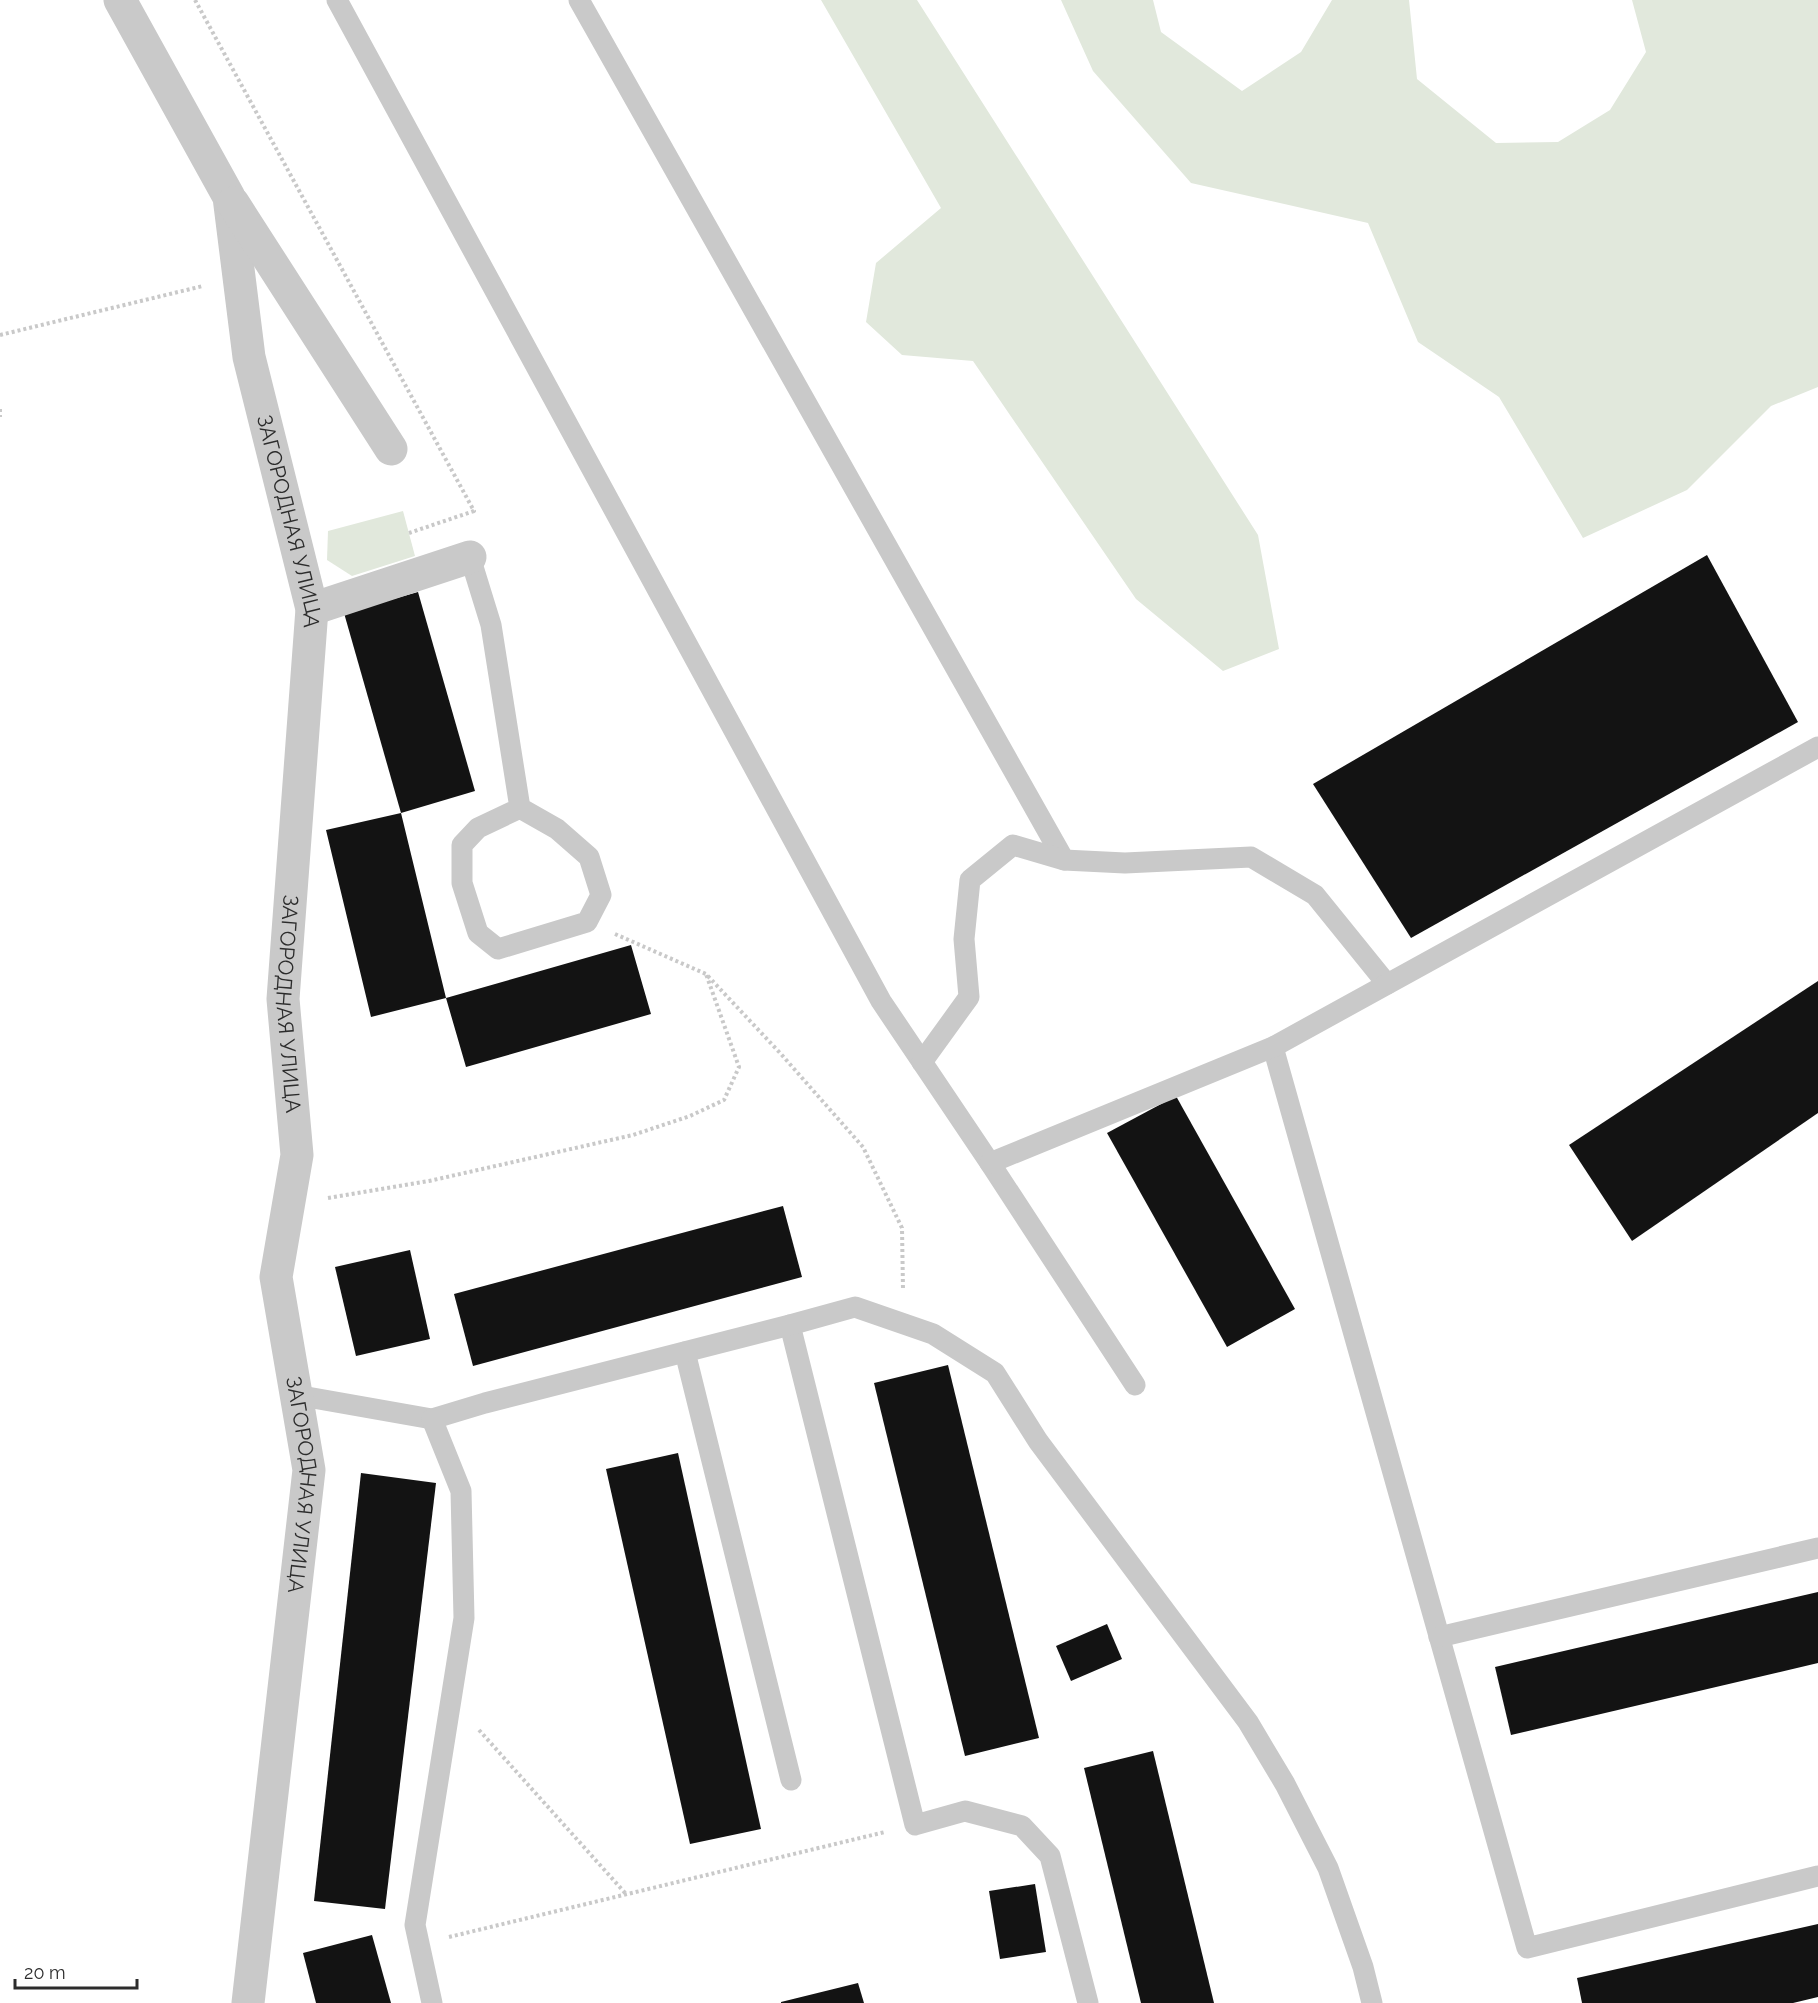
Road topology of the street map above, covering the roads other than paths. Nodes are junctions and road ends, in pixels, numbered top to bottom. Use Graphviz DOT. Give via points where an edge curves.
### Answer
graph roads {
  1 [pos="120,0"];
  2 [pos="337,0"];
  3 [pos="579,0"];
  4 [pos="229,196"];
  5 [pos="391,449"];
  6 [pos="470,557"];
  7 [pos="312,609"];
  8 [pos="1818,747"];
  9 [pos="520,808"];
  10 [pos="1064,860"];
  11 [pos="1388,984"];
  12 [pos="1273,1047"];
  13 [pos="922,1062"];
  14 [pos="990,1163"];
  15 [pos="790,1325"];
  16 [pos="685,1352"];
  17 [pos="1135,1385"];
  18 [pos="296,1395"];
  19 [pos="432,1419"];
  20 [pos="1818,1548"];
  21 [pos="1439,1637"];
  22 [pos="791,1780"];
  23 [pos="1818,1876"];
  24 [pos="248,2003"];
  25 [pos="432,2003"];
  26 [pos="1088,2003"];
  27 [pos="1371,2003"];
  1 -- 4 [label="street, ЗАГОРОДНАЯ УЛИЦА"];
  2 -- 13 [label="lane" via="876,991"];
  3 -- 10 [label="lane"];
  4 -- 5 [label="street"];
  4 -- 7 [label="street, ЗАГОРОДНАЯ УЛИЦА" via="249,357"];
  6 -- 7 [label="street"];
  6 -- 9 [label="lane" via="491,625"];
  7 -- 18 [label="street, ЗАГОРОДНАЯ УЛИЦА" via="283,999 297,1155 276,1277"];
  8 -- 11 [label="lane"];
  9 -- 9 [label="lane" via="478,828 462,845 462,882 478,933 498,949 587,922 601,895 589,856 557,829"];
  10 -- 11 [label="lane" via="1125,863 1251,857 1315,895"];
  10 -- 13 [label="lane" via="1013,845 970,880 964,939 969,997"];
  11 -- 12 [label="lane"];
  12 -- 14 [label="lane"];
  12 -- 21 [label="lane"];
  13 -- 14 [label="lane"];
  14 -- 17 [label="lane"];
  15 -- 16 [label="lane"];
  15 -- 26 [label="lane" via="915,1825 965,1811 1022,1827 1050,1856"];
  15 -- 27 [label="lane" via="855,1307 933,1334 995,1373 1038,1441 1248,1722 1328,1868 1363,1967"];
  16 -- 19 [label="lane"];
  16 -- 22 [label="lane"];
  18 -- 19 [label="lane"];
  18 -- 24 [label="street, ЗАГОРОДНАЯ УЛИЦА" via="309,1470"];
  19 -- 25 [label="lane" via="461,1491 464,1618 415,1925"];
  20 -- 21 [label="lane"];
  21 -- 23 [label="lane" via="1527,1948"];
}
